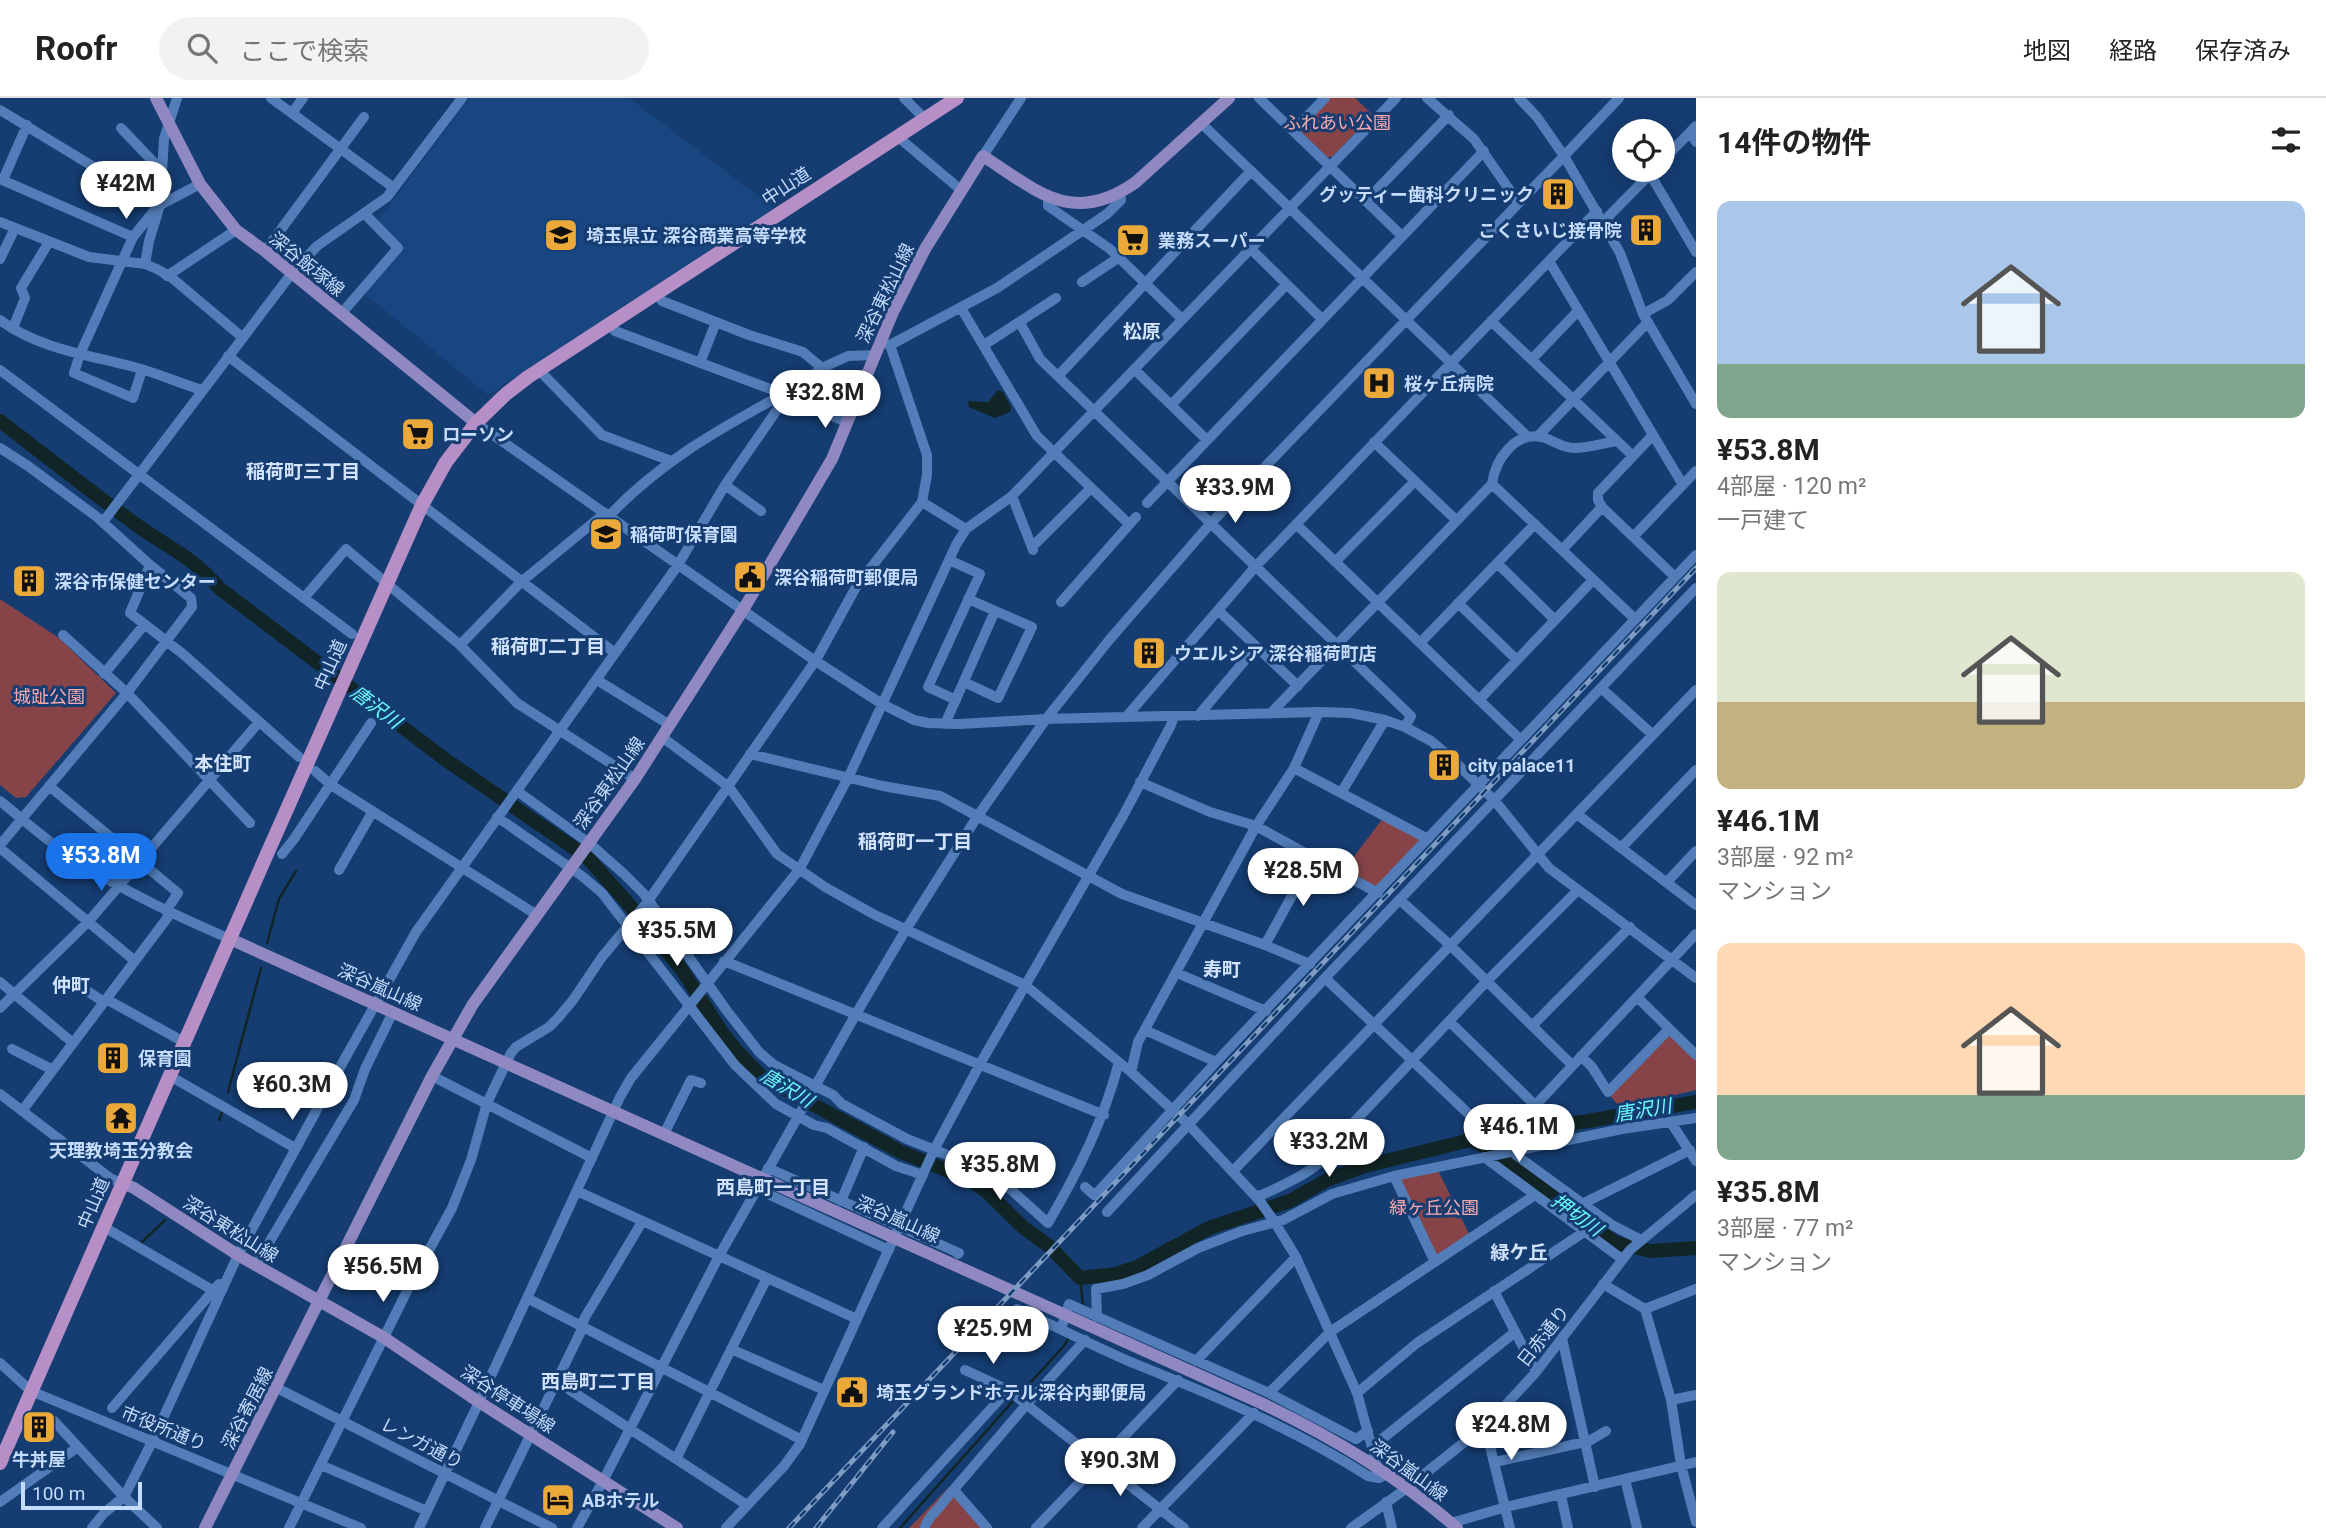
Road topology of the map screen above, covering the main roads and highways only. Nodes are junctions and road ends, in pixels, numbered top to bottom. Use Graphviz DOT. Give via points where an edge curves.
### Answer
graph roads {
  1 [pos="156,98"];
  2 [pos="957,98"];
  3 [pos="1229,98"];
  4 [pos="476,423"];
  5 [pos="230,939"];
  6 [pos="453,1039"];
  7 [pos="122,1183"];
  8 [pos="318,1302"];
  9 [pos="0,1464"];
  10 [pos="1454,1525"];
  11 [pos="205,1528"];
  12 [pos="677,1528"];
  1 -- 4 [label="main road, 深谷飯塚線" via="200,184 236,230"];
  2 -- 4 [label="highway, 中山道" via="539,370"];
  3 -- 6 [label="main road, 深谷東松山線" via="1136,182 1104,200 1080,203 1048,198 983,156 925,249 885,343 874,355 832,459 743,610 635,779 473,1004"];
  4 -- 5 [label="highway, 中山道" via="422,505"];
  5 -- 6 [label="main road, 深谷嵐山線"];
  5 -- 7 [label="highway, 中山道"];
  6 -- 8 [label="main road"];
  6 -- 10 [label="main road, 深谷嵐山線" via="664,1134 765,1173 1321,1432 1382,1470"];
  7 -- 8 [label="main road, 深谷東松山線"];
  7 -- 9 [label="highway, 中山道"];
  8 -- 11 [label="main road, 深谷寄居線"];
  8 -- 12 [label="main road, 深谷停車場線" via="383,1337"];
}
